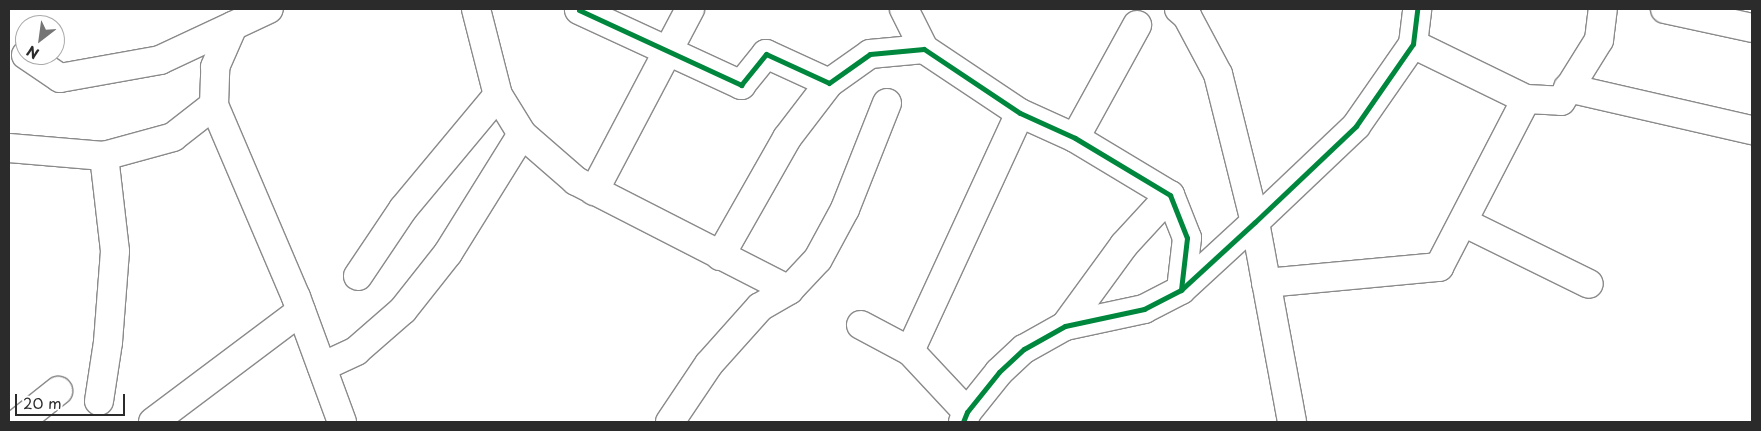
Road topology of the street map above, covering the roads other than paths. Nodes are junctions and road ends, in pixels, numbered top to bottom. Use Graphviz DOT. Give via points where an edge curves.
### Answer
graph roads {
  1 [pos="270,9"];
  2 [pos="476,9"];
  3 [pos="690,9"];
  4 [pos="904,9"];
  5 [pos="1179,9"];
  6 [pos="1603,9"];
  7 [pos="1665,9"];
  8 [pos="579,10"];
  9 [pos="1409,12"];
  10 [pos="1137,25"];
  11 [pos="233,26"];
  12 [pos="1752,28"];
  13 [pos="1413,44"];
  14 [pos="924,49"];
  15 [pos="670,52"];
  16 [pos="41,65"];
  17 [pos="829,82"];
  18 [pos="1568,88"];
  19 [pos="498,95"];
  20 [pos="1526,99"];
  21 [pos="887,103"];
  22 [pos="214,105"];
  23 [pos="1020,113"];
  24 [pos="1752,130"];
  25 [pos="522,134"];
  26 [pos="1075,138"];
  27 [pos="9,148"];
  28 [pos="104,156"];
  29 [pos="594,191"];
  30 [pos="1170,195"];
  31 [pos="1255,222"];
  32 [pos="1463,222"];
  33 [pos="720,256"];
  34 [pos="358,276"];
  35 [pos="1266,283"];
  36 [pos="1589,284"];
  37 [pos="789,290"];
  38 [pos="1181,290"];
  39 [pos="301,311"];
  40 [pos="861,325"];
  41 [pos="1065,326"];
  42 [pos="910,351"];
  43 [pos="322,367"];
  44 [pos="58,391"];
  45 [pos="99,401"];
  46 [pos="965,417"];
  47 [pos="338,420"];
  48 [pos="19,422"];
  49 [pos="153,422"];
  50 [pos="670,422"];
  51 [pos="1292,422"];
  1 -- 11 [label="street"];
  2 -- 19 [label="street"];
  3 -- 15 [label="street"];
  4 -- 14 [label="street"];
  5 -- 31 [label="street" via="1187,16 1218,74"];
  6 -- 18 [label="street" via="1599,40"];
  7 -- 12 [label="street"];
  8 -- 15 [label="street"];
  9 -- 13 [label="street"];
  10 -- 26 [label="street"];
  11 -- 16 [label="street" via="160,60 60,78"];
  11 -- 22 [label="street" via="215,68"];
  13 -- 20 [label="street"];
  13 -- 31 [label="street" via="1356,126"];
  14 -- 17 [label="street" via="870,54"];
  14 -- 23 [label="street"];
  15 -- 17 [label="street" via="741,85 766,54"];
  15 -- 29 [label="street"];
  17 -- 33 [label="street" via="787,138"];
  18 -- 20 [label="street" via="1561,101"];
  18 -- 24 [label="street"];
  19 -- 25 [label="street"];
  19 -- 34 [label="street" via="409,201"];
  20 -- 32 [label="street"];
  21 -- 37 [label="street" via="845,209 818,258"];
  22 -- 28 [label="street" via="173,137"];
  22 -- 39 [label="street"];
  23 -- 26 [label="street"];
  23 -- 42 [label="street"];
  25 -- 29 [label="street" via="576,181"];
  25 -- 43 [label="street" via="448,253 403,310 356,351"];
  26 -- 30 [label="street"];
  27 -- 28 [label="street"];
  28 -- 45 [label="street" via="115,252 108,342"];
  29 -- 33 [label="street"];
  30 -- 38 [label="street" via="1187,238"];
  30 -- 41 [label="street" via="1124,245"];
  31 -- 35 [label="street"];
  31 -- 38 [label="street"];
  32 -- 35 [label="street" via="1439,267"];
  32 -- 36 [label="street"];
  33 -- 37 [label="street"];
  35 -- 51 [label="street"];
  37 -- 50 [label="street" via="760,307 709,364"];
  38 -- 41 [label="street" via="1144,309"];
  39 -- 43 [label="street"];
  39 -- 49 [label="street"];
  40 -- 42 [label="street"];
  41 -- 46 [label="street" via="1024,349 999,372"];
  42 -- 46 [label="street"];
  43 -- 47 [label="street"];
  44 -- 48 [label="street"];
}
